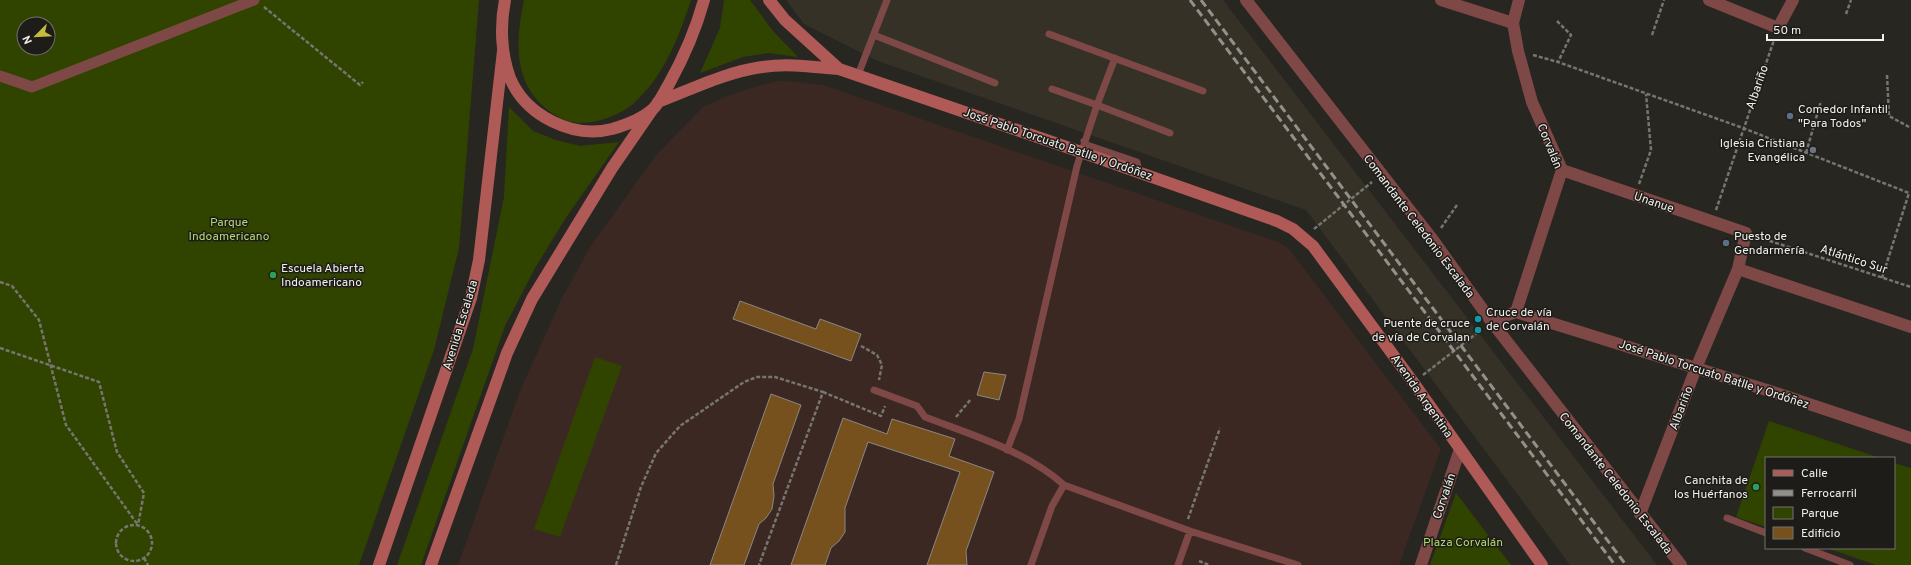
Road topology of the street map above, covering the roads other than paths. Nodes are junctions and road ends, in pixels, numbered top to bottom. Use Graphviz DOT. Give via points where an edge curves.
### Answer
graph roads {
  1 [pos="704,0"];
  2 [pos="769,0"];
  3 [pos="887,0"];
  4 [pos="1246,0"];
  5 [pos="1441,0"];
  6 [pos="1519,0"];
  7 [pos="1709,0"];
  8 [pos="1793,0"];
  9 [pos="258,2"];
  10 [pos="504,2"];
  11 [pos="1513,23"];
  12 [pos="1049,34"];
  13 [pos="874,35"];
  14 [pos="503,51"];
  15 [pos="1115,58"];
  16 [pos="839,69"];
  17 [pos="0,76"];
  18 [pos="858,76"];
  19 [pos="995,83"];
  20 [pos="1052,89"];
  21 [pos="1203,91"];
  22 [pos="1098,105"];
  23 [pos="655,106"];
  24 [pos="1170,132"];
  25 [pos="1083,147"];
  26 [pos="1562,170"];
  27 [pos="1277,221"];
  28 [pos="1746,233"];
  29 [pos="1738,269"];
  30 [pos="1516,312"];
  31 [pos="1492,321"];
  32 [pos="1911,327"];
  33 [pos="1696,368"];
  34 [pos="874,390"];
  35 [pos="1911,438"];
  36 [pos="1460,449"];
  37 [pos="1007,450"];
  38 [pos="1064,485"];
  39 [pos="1640,514"];
  40 [pos="1727,518"];
  41 [pos="1190,531"];
  42 [pos="1765,533"];
  43 [pos="1808,549"];
  44 [pos="379,565"];
  45 [pos="431,565"];
  46 [pos="1031,565"];
  47 [pos="1178,565"];
  48 [pos="1298,565"];
  49 [pos="1421,565"];
  50 [pos="1542,565"];
  51 [pos="1680,565"];
  52 [pos="1850,565"];
  1 -- 23 [label="main road" via="683,59"];
  2 -- 16 [label="main road, José Pablo Torcuato Batlle y Ordóñez" via="785,20"];
  3 -- 13 [label="lane"];
  4 -- 31 [label="street, Comandante Celedonio Escalada" via="1433,240"];
  5 -- 11 [label="street"];
  6 -- 11 [label="street, Corvalán"];
  7 -- 8 [label="street" via="1778,28"];
  9 -- 17 [label="street" via="32,87"];
  10 -- 14 [label="main road"];
  11 -- 26 [label="street, Corvalán" via="1532,102"];
  12 -- 15 [label="lane"];
  13 -- 18 [label="lane"];
  13 -- 19 [label="lane"];
  14 -- 23 [label="main road, José Pablo Torcuato Batlle y Ordóñez" via="511,78 526,102 547,119 573,130 601,132 628,125"];
  14 -- 44 [label="main road, Avenida Escalada" via="479,260 471,298"];
  15 -- 21 [label="lane"];
  15 -- 22 [label="lane"];
  16 -- 18 [label="main road, José Pablo Torcuato Batlle y Ordóñez"];
  16 -- 23 [label="main road, José Pablo Torcuato Batlle y Ordóñez" via="763,67 714,80"];
  18 -- 25 [label="main road, José Pablo Torcuato Batlle y Ordóñez"];
  20 -- 22 [label="lane"];
  22 -- 24 [label="lane"];
  22 -- 25 [label="lane"];
  23 -- 45 [label="main road" via="612,168 532,299 507,353"];
  25 -- 27 [label="main road, José Pablo Torcuato Batlle y Ordóñez" via="1137,172"];
  25 -- 37 [label="lane" via="1019,420"];
  26 -- 28 [label="street, Unanue"];
  26 -- 30 [label="street, Corvalán"];
  27 -- 36 [label="main road, Avenida Argentina" via="1293,229 1313,246"];
  28 -- 29 [label="street, Albariño"];
  29 -- 32 [label="street"];
  29 -- 33 [label="street, Albariño"];
  30 -- 31 [label="street"];
  30 -- 33 [label="street, José Pablo Torcuato Batlle y Ordóñez"];
  31 -- 39 [label="street, Comandante Celedonio Escalada"];
  33 -- 35 [label="street, José Pablo Torcuato Batlle y Ordóñez"];
  33 -- 39 [label="street, Albariño"];
  34 -- 37 [label="lane" via="917,406 925,417"];
  36 -- 49 [label="street, Corvalán"];
  36 -- 50 [label="main road, Avenida Argentina"];
  37 -- 38 [label="lane" via="1049,472"];
  38 -- 41 [label="lane"];
  38 -- 46 [label="lane" via="1052,506"];
  39 -- 51 [label="street, Comandante Celedonio Escalada"];
  40 -- 42 [label="lane"];
  41 -- 47 [label="lane"];
  41 -- 48 [label="lane"];
  43 -- 52 [label="lane"];
}
